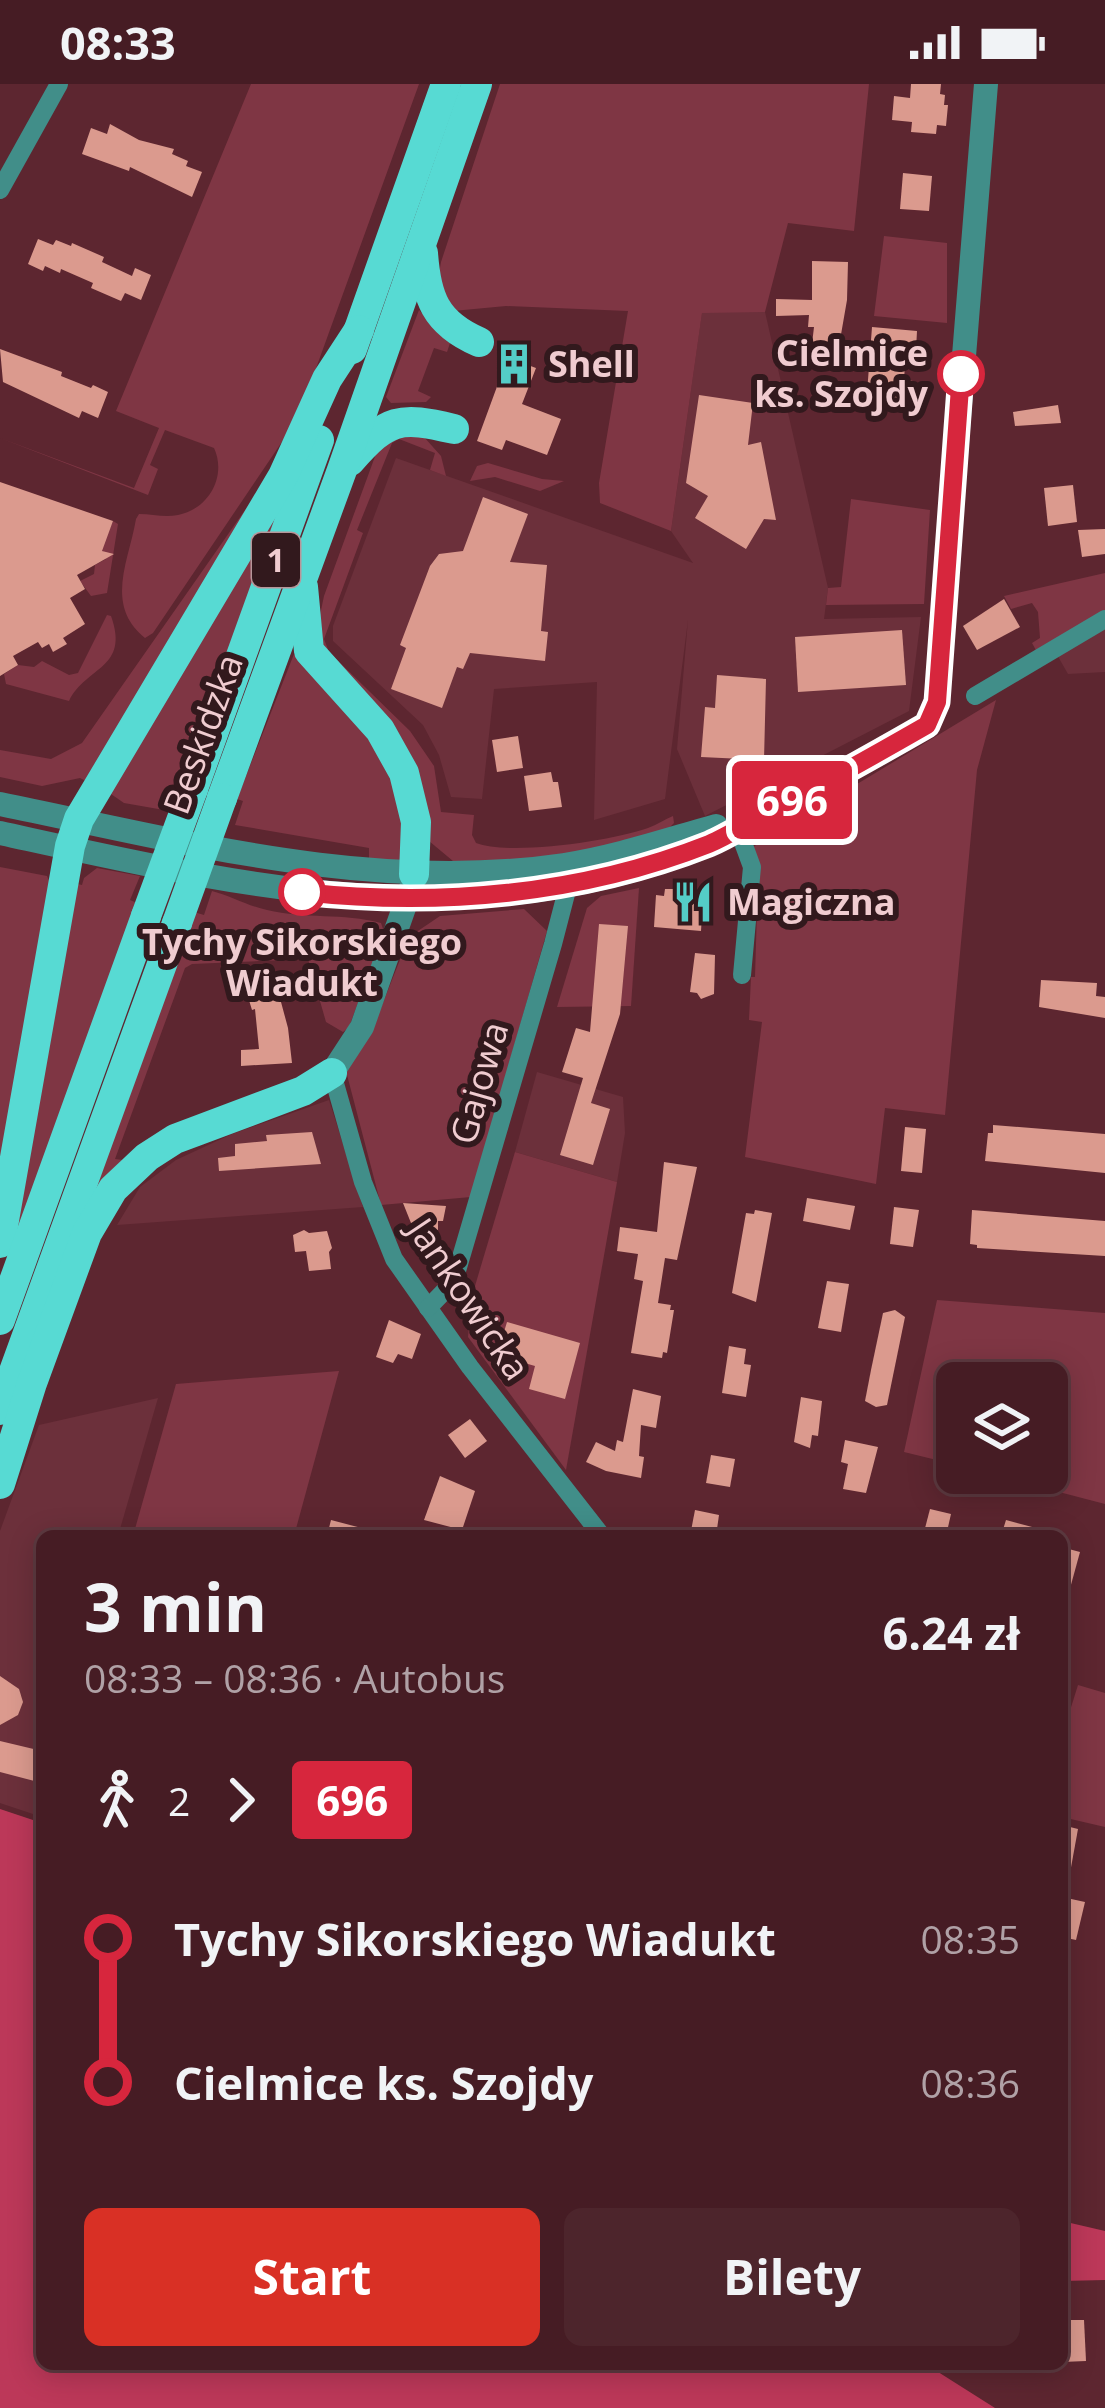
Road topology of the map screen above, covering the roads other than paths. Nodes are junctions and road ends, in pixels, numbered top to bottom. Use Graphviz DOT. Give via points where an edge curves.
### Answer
graph roads {
  1 [pos="59,84"];
  2 [pos="446,84"];
  3 [pos="477,84"];
  4 [pos="986,84"];
  5 [pos="0,190"];
  6 [pos="423,242"];
  7 [pos="359,330"];
  8 [pos="479,342"];
  9 [pos="454,429"];
  10 [pos="342,470"];
  11 [pos="302,575"];
  12 [pos="1105,619"];
  13 [pos="976,696"];
  14 [pos="207,794"];
  15 [pos="0,803"];
  16 [pos="749,823"];
  17 [pos="0,833"];
  18 [pos="75,833"];
  19 [pos="565,874"];
  20 [pos="412,887"];
  21 [pos="161,920"];
  22 [pos="742,975"];
  23 [pos="332,1073"];
  24 [pos="0,1243"];
  25 [pos="428,1308"];
  26 [pos="0,1320"];
  27 [pos="0,1410"];
  28 [pos="0,1484"];
  29 [pos="597,1530"];
  1 -- 5 [label="street"];
  2 -- 7 [label="main road, Beskidzka / 1"];
  3 -- 6 [label="main road, Beskidzka / 1"];
  4 -- 16 [label="street" via="937,702 927,725"];
  6 -- 8 [label="main road" via="426,292"];
  6 -- 10 [label="main road, Beskidzka / 1"];
  7 -- 14 [label="main road, Beskidzka / 1"];
  7 -- 18 [label="main road"];
  9 -- 10 [label="main road" via="392,424"];
  10 -- 11 [label="main road, Beskidzka / 1"];
  11 -- 14 [label="main road, Beskidzka / 1"];
  11 -- 20 [label="main road" via="309,651 380,730 404,773 416,822"];
  12 -- 13 [label="street"];
  14 -- 21 [label="main road, Beskidzka / 1, bridge"];
  15 -- 18 [label="street"];
  16 -- 19 [label="street"];
  16 -- 22 [label="street"];
  17 -- 18 [label="street"];
  18 -- 20 [label="street"];
  18 -- 24 [label="main road"];
  19 -- 20 [label="street" via="475,874"];
  19 -- 25 [label="street, Gajowa" via="559,924 454,1280"];
  20 -- 23 [label="street" via="358,1036"];
  21 -- 26 [label="main road, Beskidzka / 1"];
  21 -- 27 [label="main road, Beskidzka / 1"];
  23 -- 25 [label="street, Jankowicka" via="384,1239"];
  23 -- 28 [label="main road" via="175,1139 113,1189 87,1233"];
  25 -- 29 [label="street, Jankowicka"];
}
